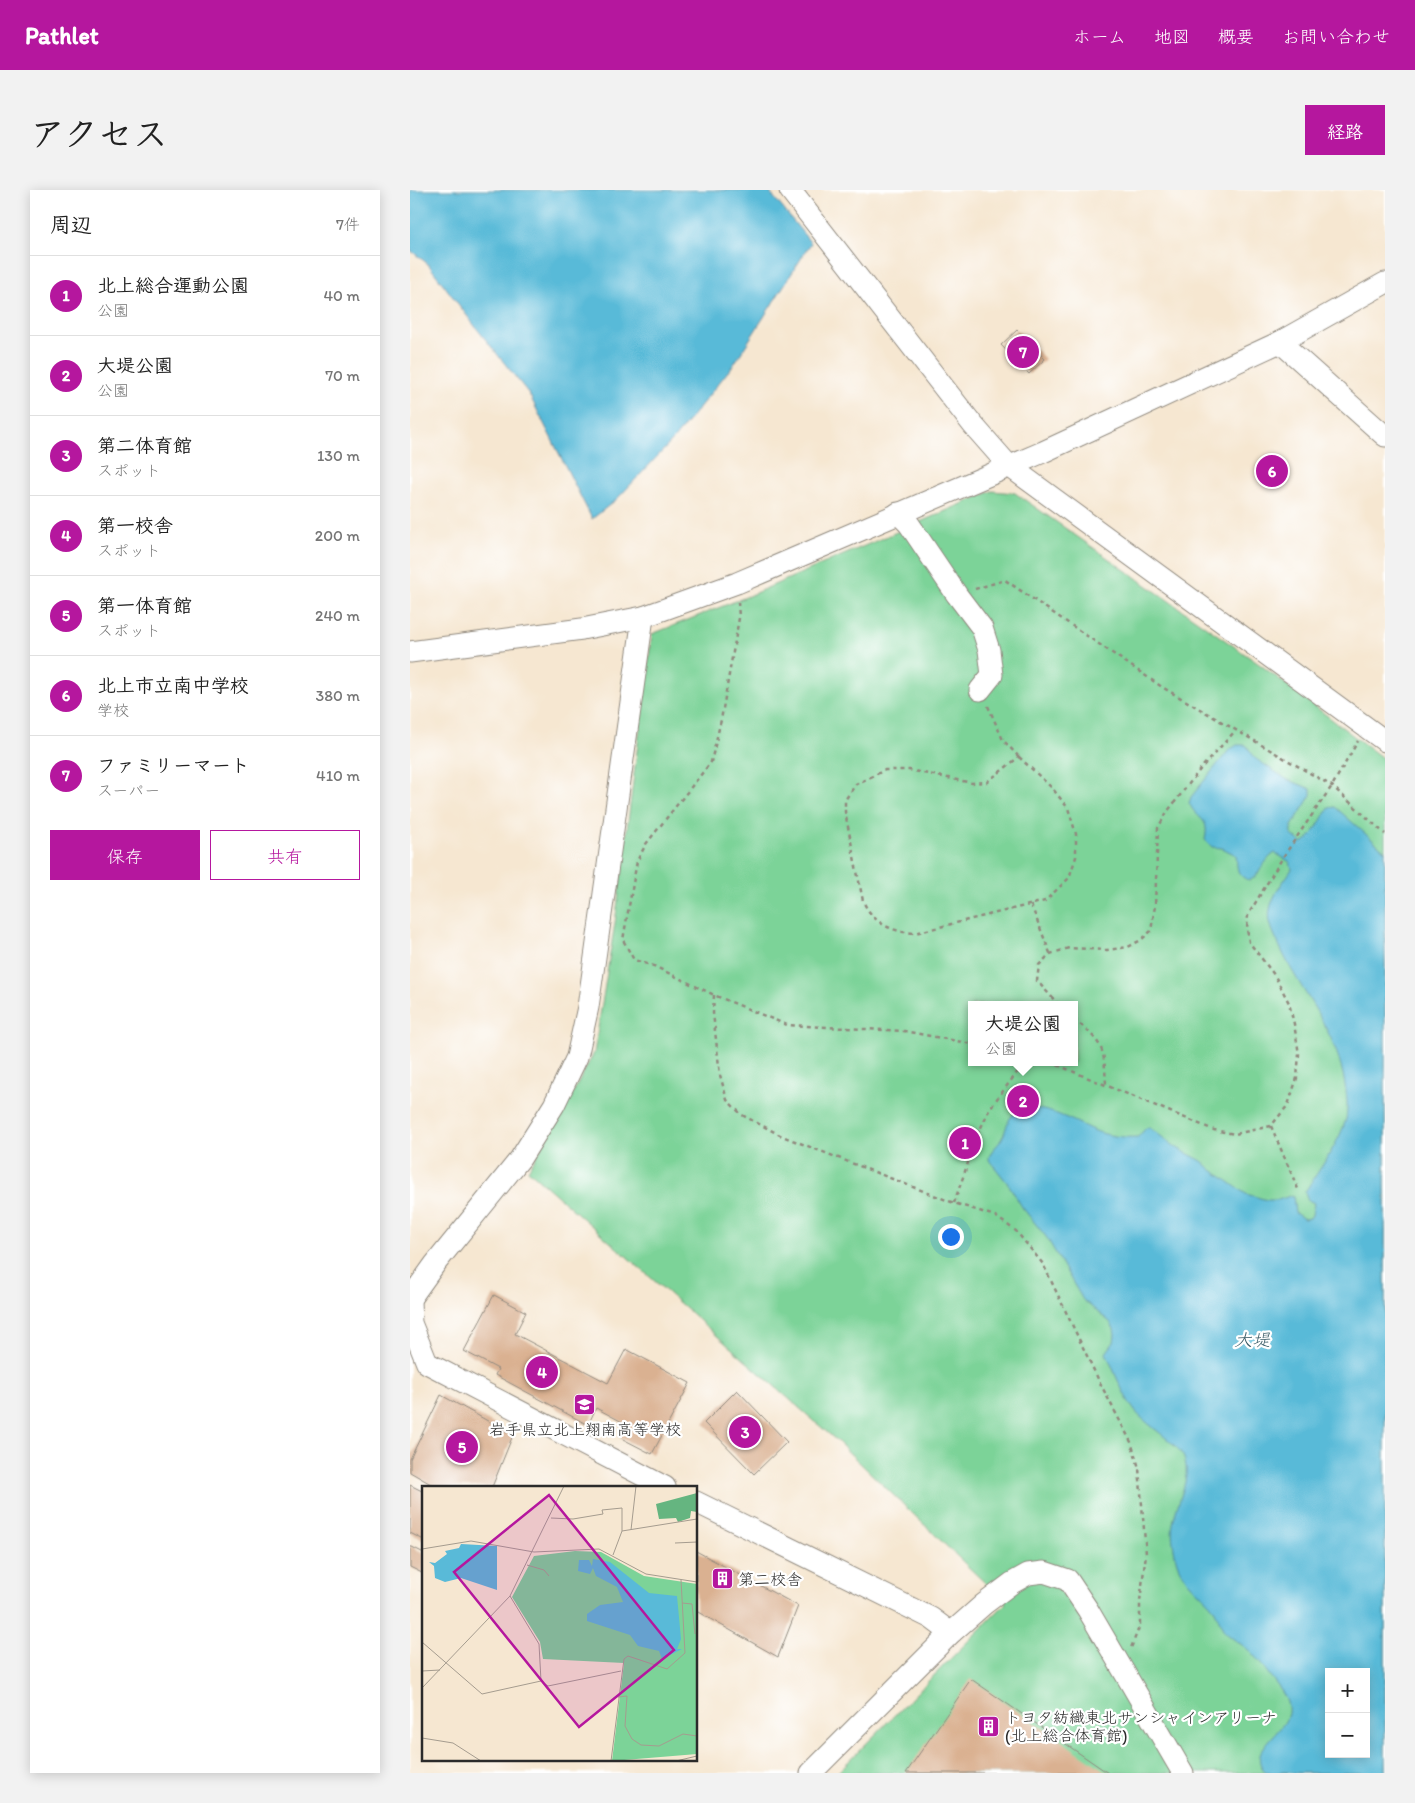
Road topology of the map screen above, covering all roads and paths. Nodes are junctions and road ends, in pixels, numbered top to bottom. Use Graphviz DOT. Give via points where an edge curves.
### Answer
graph roads {
  1 [pos="790,190"];
  2 [pos="1385,283"];
  3 [pos="1280,342"];
  4 [pos="1385,436"];
  5 [pos="1009,466"];
  6 [pos="898,513"];
  7 [pos="737,583"];
  8 [pos="957,595"];
  9 [pos="643,617"];
  10 [pos="410,652"];
  11 [pos="980,690"];
  12 [pos="1366,727"];
  13 [pos="1236,730"];
  14 [pos="1385,741"];
  15 [pos="1019,757"];
  16 [pos="1332,786"];
  17 [pos="1385,834"];
  18 [pos="1031,905"];
  19 [pos="1050,954"];
  20 [pos="714,994"];
  21 [pos="1055,1001"];
  22 [pos="1078,1022"];
  23 [pos="968,1043"];
  24 [pos="1022,1066"];
  25 [pos="1060,1066"];
  26 [pos="1106,1085"];
  27 [pos="1271,1126"];
  28 [pos="1298,1189"];
  29 [pos="954,1203"];
  30 [pos="410,1300"];
  31 [pos="664,1486"];
  32 [pos="698,1503"];
  33 [pos="950,1633"];
  34 [pos="1119,1663"];
  35 [pos="811,1773"];
  36 [pos="1183,1773"];
  1 -- 5 [label="street" via="973,425"];
  2 -- 3 [label="street"];
  3 -- 4 [label="street"];
  3 -- 5 [label="street"];
  5 -- 6 [label="street"];
  5 -- 12 [label="street"];
  6 -- 7 [label="street"];
  6 -- 8 [label="street"];
  7 -- 9 [label="street"];
  7 -- 20 [label="path" via="739,618 711,762 646,844 637,861 623,940 634,960"];
  8 -- 11 [label="street" via="982,628 988,650 992,675"];
  8 -- 13 [label="path" via="1005,580 1162,687"];
  9 -- 10 [label="street" via="582,629"];
  9 -- 30 [label="street" via="588,1007 577,1057 554,1105 520,1159"];
  11 -- 15 [label="path" via="1003,740"];
  12 -- 14 [label="street"];
  12 -- 16 [label="path"];
  13 -- 16 [label="path"];
  13 -- 19 [label="path" via="1202,767 1158,828 1151,931 1128,947 1107,950 1068,948"];
  15 -- 18 [label="path" via="1068,808 1076,834 1076,857 1069,878 1045,901"];
  15 -- 18 [label="path" via="987,782 972,783 909,770 885,770 856,784 844,800 863,901 868,912 889,929 914,932"];
  16 -- 17 [label="path"];
  16 -- 27 [label="path" via="1248,915 1249,942 1275,976 1290,1003 1299,1054 1297,1078 1288,1105"];
  18 -- 19 [label="path"];
  19 -- 21 [label="path" via="1039,965 1037,981"];
  20 -- 23 [label="path" via="787,1025 904,1031"];
  20 -- 29 [label="path" via="720,1075 727,1100 742,1115 782,1136"];
  22 -- 26 [label="path" via="1098,1040 1105,1057"];
  24 -- 29 [label="path" via="990,1108"];
  25 -- 26 [label="path"];
  26 -- 27 [label="path" via="1214,1130 1235,1134"];
  27 -- 28 [label="path"];
  29 -- 34 [label="path" via="995,1216 1016,1232 1043,1264 1131,1442 1139,1468 1146,1554 1140,1625 1131,1648"];
  30 -- 31 [label="street" via="411,1323 427,1363"];
  32 -- 33 [label="street" via="931,1618"];
  33 -- 34 [label="street" via="1012,1583 1028,1574 1044,1572 1068,1580"];
  33 -- 35 [label="street"];
  34 -- 36 [label="street"];
}
